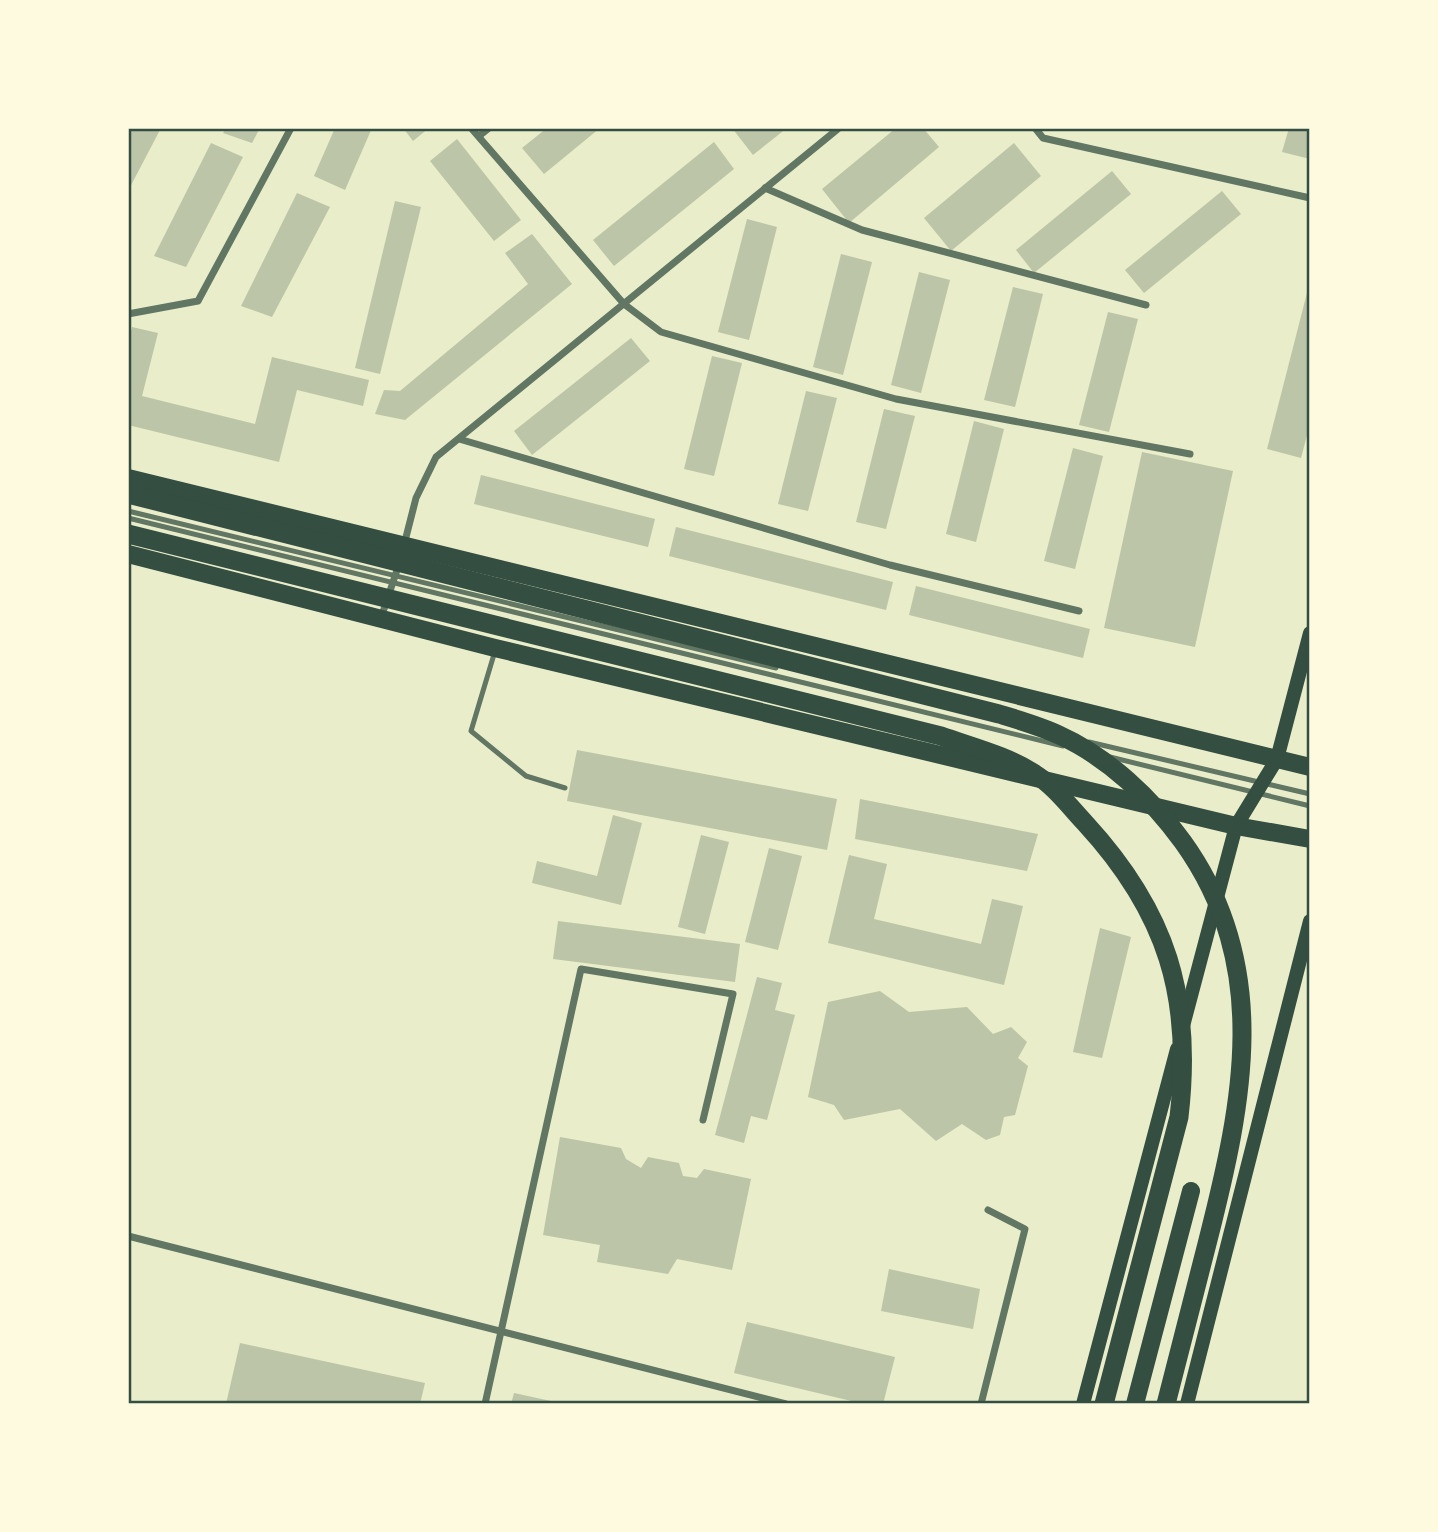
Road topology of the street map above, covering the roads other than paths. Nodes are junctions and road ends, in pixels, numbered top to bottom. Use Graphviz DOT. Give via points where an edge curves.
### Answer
graph roads {
  1 [pos="291,128"];
  2 [pos="471,128"];
  3 [pos="489,128"];
  4 [pos="839,128"];
  5 [pos="1035,128"];
  6 [pos="479,136"];
  7 [pos="765,188"];
  8 [pos="1310,198"];
  9 [pos="624,304"];
  10 [pos="1146,305"];
  11 [pos="128,314"];
  12 [pos="459,439"];
  13 [pos="1190,454"];
  14 [pos="128,478"];
  15 [pos="128,494"];
  16 [pos="128,511"];
  17 [pos="128,518"];
  18 [pos="128,534"];
  19 [pos="403,546"];
  20 [pos="128,554"];
  21 [pos="394,581"];
  22 [pos="1079,611"];
  23 [pos="381,618"];
  24 [pos="1310,633"];
  25 [pos="495,648"];
  26 [pos="802,674"];
  27 [pos="856,687"];
  28 [pos="1277,759"];
  29 [pos="1310,767"];
  30 [pos="565,788"];
  31 [pos="1260,788"];
  32 [pos="1310,794"];
  33 [pos="1310,806"];
  34 [pos="1236,826"];
  35 [pos="1310,839"];
  36 [pos="1310,921"];
  37 [pos="703,1120"];
  38 [pos="1191,1191"];
  39 [pos="988,1210"];
  40 [pos="128,1236"];
  41 [pos="502,1334"];
  42 [pos="485,1404"];
  43 [pos="786,1404"];
  44 [pos="981,1404"];
  45 [pos="1083,1404"];
  46 [pos="1104,1404"];
  47 [pos="1135,1404"];
  48 [pos="1166,1404"];
  49 [pos="1187,1404"];
  1 -- 11 [label="street" via="198,301"];
  2 -- 6 [label="street"];
  3 -- 6 [label="street"];
  4 -- 7 [label="street"];
  5 -- 8 [label="street" via="1043,138"];
  6 -- 9 [label="street"];
  7 -- 9 [label="street"];
  7 -- 10 [label="street" via="862,230"];
  9 -- 12 [label="street"];
  9 -- 13 [label="street" via="661,332 896,399"];
  12 -- 19 [label="street" via="436,457 416,498"];
  12 -- 22 [label="street" via="890,565"];
  14 -- 19 [label="main road"];
  15 -- 48 [label="highway" via="999,714 1060,735 1136,788 1166,818 1215,894 1236,963 1242,1017 1234,1140"];
  16 -- 21 [label="lane"];
  17 -- 21 [label="lane"];
  18 -- 46 [label="highway" via="941,736 1036,774 1129,875 1161,936 1179,1004 1184,1077 1179,1118"];
  19 -- 21 [label="street"];
  19 -- 28 [label="main road"];
  20 -- 23 [label="main road"];
  21 -- 23 [label="street"];
  21 -- 26 [label="lane"];
  21 -- 31 [label="lane"];
  23 -- 25 [label="main road"];
  24 -- 28 [label="main road"];
  25 -- 30 [label="lane" via="471,731 526,776"];
  25 -- 34 [label="main road"];
  27 -- 31 [label="lane"];
  28 -- 29 [label="main road"];
  28 -- 31 [label="main road"];
  31 -- 32 [label="lane"];
  31 -- 33 [label="lane"];
  31 -- 34 [label="main road"];
  34 -- 35 [label="main road"];
  34 -- 45 [label="main road"];
  36 -- 49 [label="main road"];
  37 -- 41 [label="street" via="733,994 581,968"];
  38 -- 47 [label="main road"];
  39 -- 44 [label="street" via="1025,1229"];
  40 -- 41 [label="street"];
  41 -- 42 [label="street"];
  41 -- 43 [label="street"];
}
